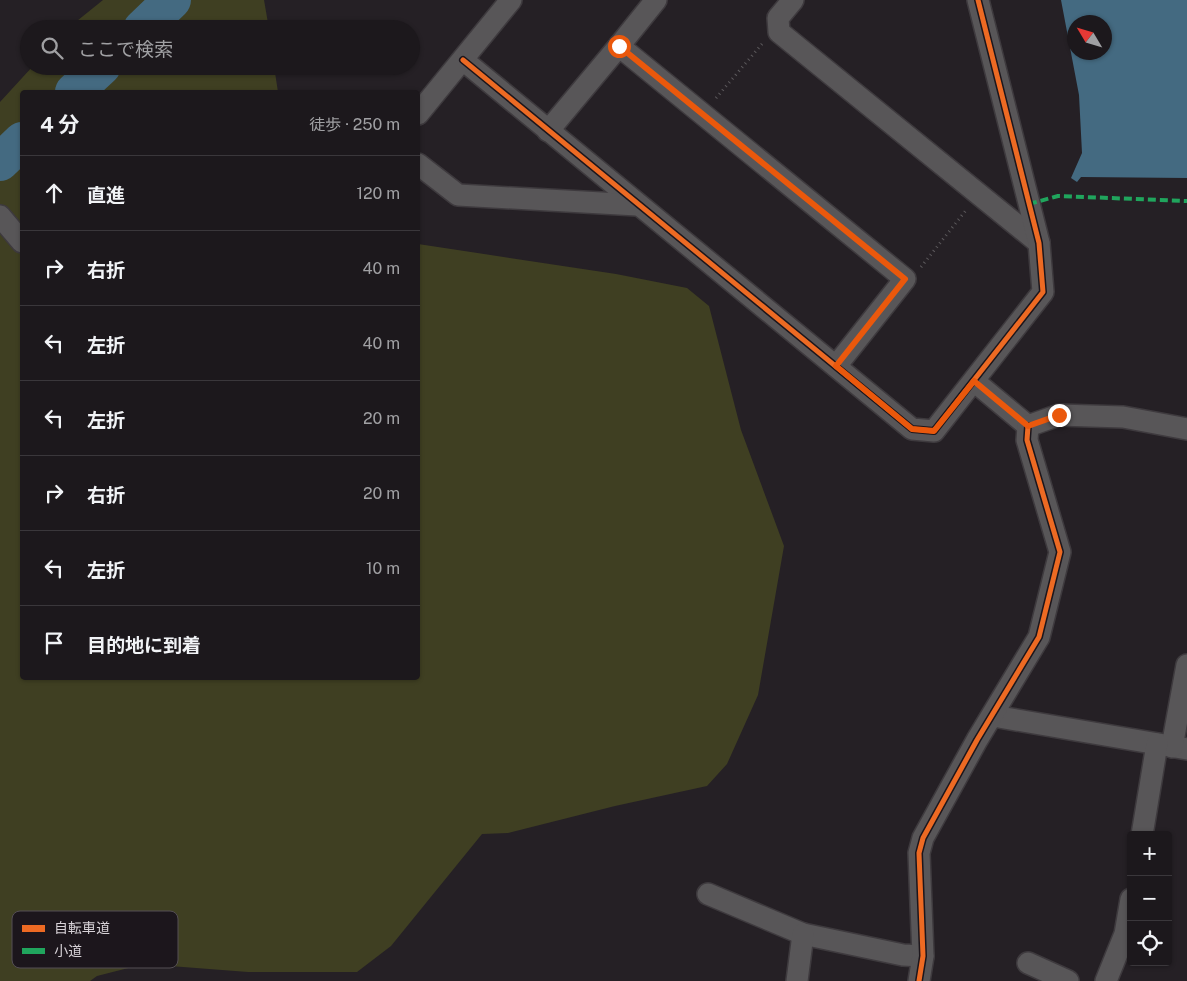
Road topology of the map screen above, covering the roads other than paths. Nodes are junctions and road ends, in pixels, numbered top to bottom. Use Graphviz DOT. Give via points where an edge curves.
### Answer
graph roads {
  1 [pos="511,0"];
  2 [pos="656,0"];
  3 [pos="793,0"];
  4 [pos="978,0"];
  5 [pos="619,46"];
  6 [pos="463,60"];
  7 [pos="420,112"];
  8 [pos="548,131"];
  9 [pos="420,166"];
  10 [pos="637,205"];
  11 [pos="0,216"];
  12 [pos="20,240"];
  13 [pos="1039,243"];
  14 [pos="836,366"];
  15 [pos="974,381"];
  16 [pos="1028,426"];
  17 [pos="1187,429"];
  18 [pos="1187,665"];
  19 [pos="993,716"];
  20 [pos="1172,747"];
  21 [pos="1143,831"];
  22 [pos="708,894"];
  23 [pos="1127,921"];
  24 [pos="803,934"];
  25 [pos="923,956"];
  26 [pos="1028,962"];
  27 [pos="797,981"];
  28 [pos="919,981"];
  29 [pos="1068,981"];
  30 [pos="1106,981"];
  1 -- 6 [label="street"];
  2 -- 5 [label="street"];
  3 -- 13 [label="street" via="778,18 779,32"];
  4 -- 13 [label="street"];
  5 -- 8 [label="street"];
  5 -- 14 [label="street" via="905,279"];
  6 -- 7 [label="street"];
  6 -- 8 [label="street"];
  8 -- 10 [label="street"];
  9 -- 10 [label="street" via="458,195"];
  10 -- 14 [label="street"];
  11 -- 12 [label="street"];
  13 -- 15 [label="street" via="1042,292"];
  14 -- 15 [label="street" via="912,429 934,431"];
  15 -- 16 [label="street"];
  16 -- 17 [label="street" via="1059,415 1123,418"];
  16 -- 19 [label="street" via="1028,440 1060,552 1039,637"];
  18 -- 20 [label="street"];
  19 -- 20 [label="street"];
  19 -- 25 [label="street" via="923,838 919,852"];
  20 -- 21 [label="street"];
  22 -- 24 [label="street"];
  23 -- 30 [label="street"];
  24 -- 25 [label="street" via="903,955"];
  24 -- 27 [label="street"];
  25 -- 28 [label="street"];
  26 -- 29 [label="street"];
}
